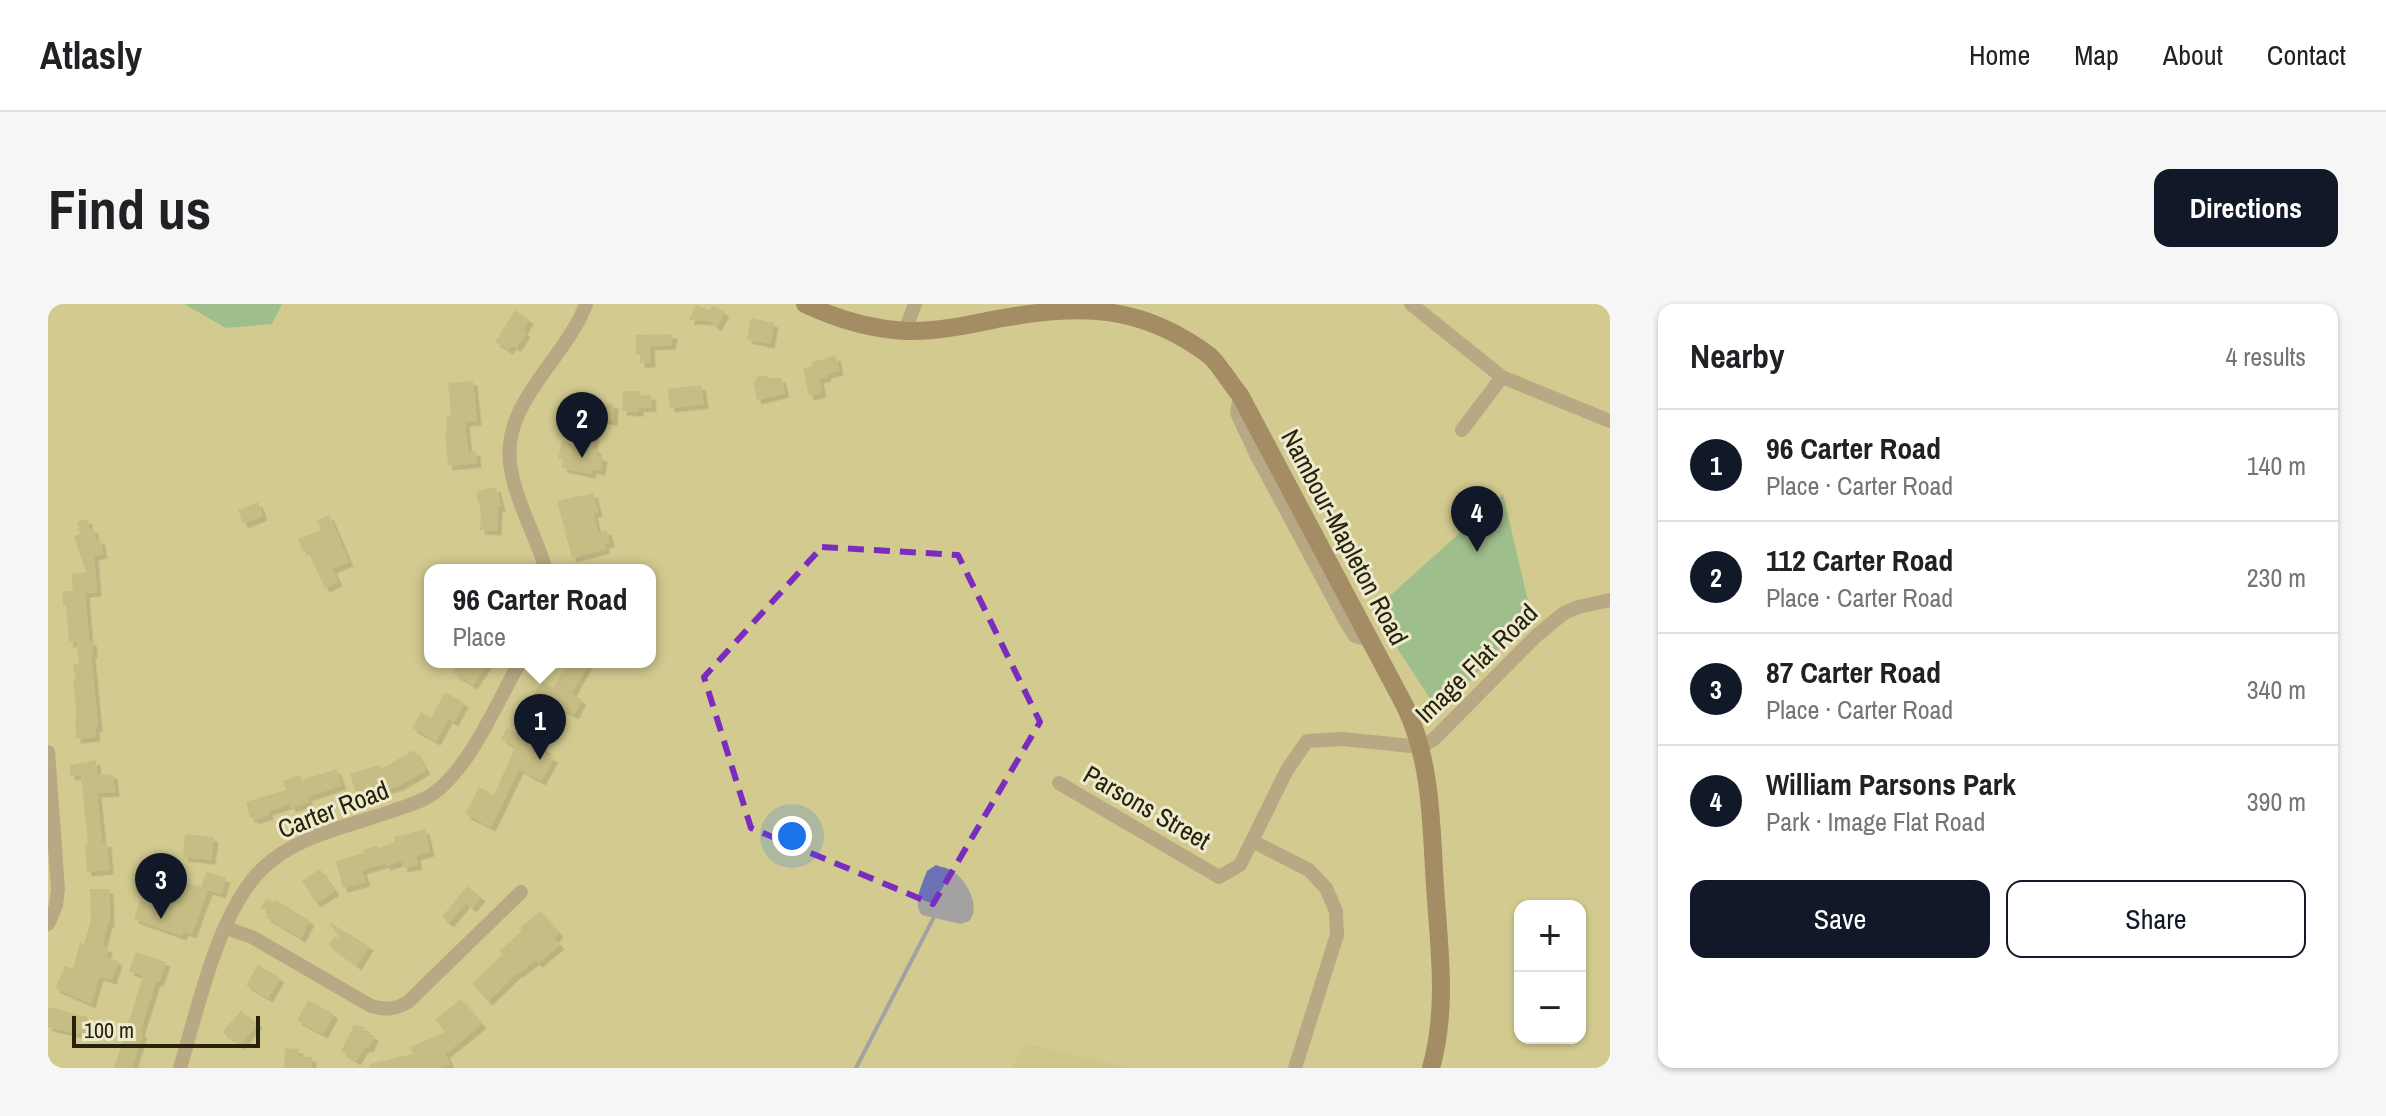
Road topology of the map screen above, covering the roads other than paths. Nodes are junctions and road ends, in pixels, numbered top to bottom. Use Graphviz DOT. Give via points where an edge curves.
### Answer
graph roads {
  1 [pos="586,304"];
  2 [pos="805,304"];
  3 [pos="915,304"];
  4 [pos="1411,304"];
  5 [pos="1135,307"];
  6 [pos="903,330"];
  7 [pos="1502,377"];
  8 [pos="1610,421"];
  9 [pos="1462,430"];
  10 [pos="544,564"];
  11 [pos="1610,600"];
  12 [pos="517,668"];
  13 [pos="1421,747"];
  14 [pos="48,752"];
  15 [pos="1059,783"];
  16 [pos="1252,841"];
  17 [pos="521,892"];
  18 [pos="48,924"];
  19 [pos="226,928"];
  20 [pos="180,1068"];
  21 [pos="1295,1068"];
  22 [pos="1431,1068"];
  1 -- 10 [label="street" via="518,411 508,446 516,491"];
  2 -- 6 [label="main road, Nambour-Mapleton Road" via="855,323"];
  3 -- 6 [label="street"];
  4 -- 7 [label="street"];
  5 -- 6 [label="main road, Nambour-Mapleton Road" via="1060,306 966,325"];
  5 -- 13 [label="main road, Nambour-Mapleton Road" via="1212,358 1240,395 1410,715"];
  7 -- 8 [label="street"];
  7 -- 9 [label="street"];
  11 -- 13 [label="street, Image Flat Road" via="1564,613"];
  12 -- 19 [label="street, Carter Road" via="447,783 427,798 292,845 261,870"];
  13 -- 16 [label="street, Parsons Street" via="1307,741"];
  13 -- 22 [label="main road, Nambour-Mapleton Road" via="1442,993"];
  14 -- 18 [label="street" via="58,889"];
  15 -- 16 [label="street, Parsons Street" via="1219,877 1240,865"];
  16 -- 21 [label="street" via="1309,870 1326,888 1336,911 1337,935"];
  17 -- 19 [label="street" via="395,1009 371,1006 252,937"];
  19 -- 20 [label="street, Carter Road"];
}
